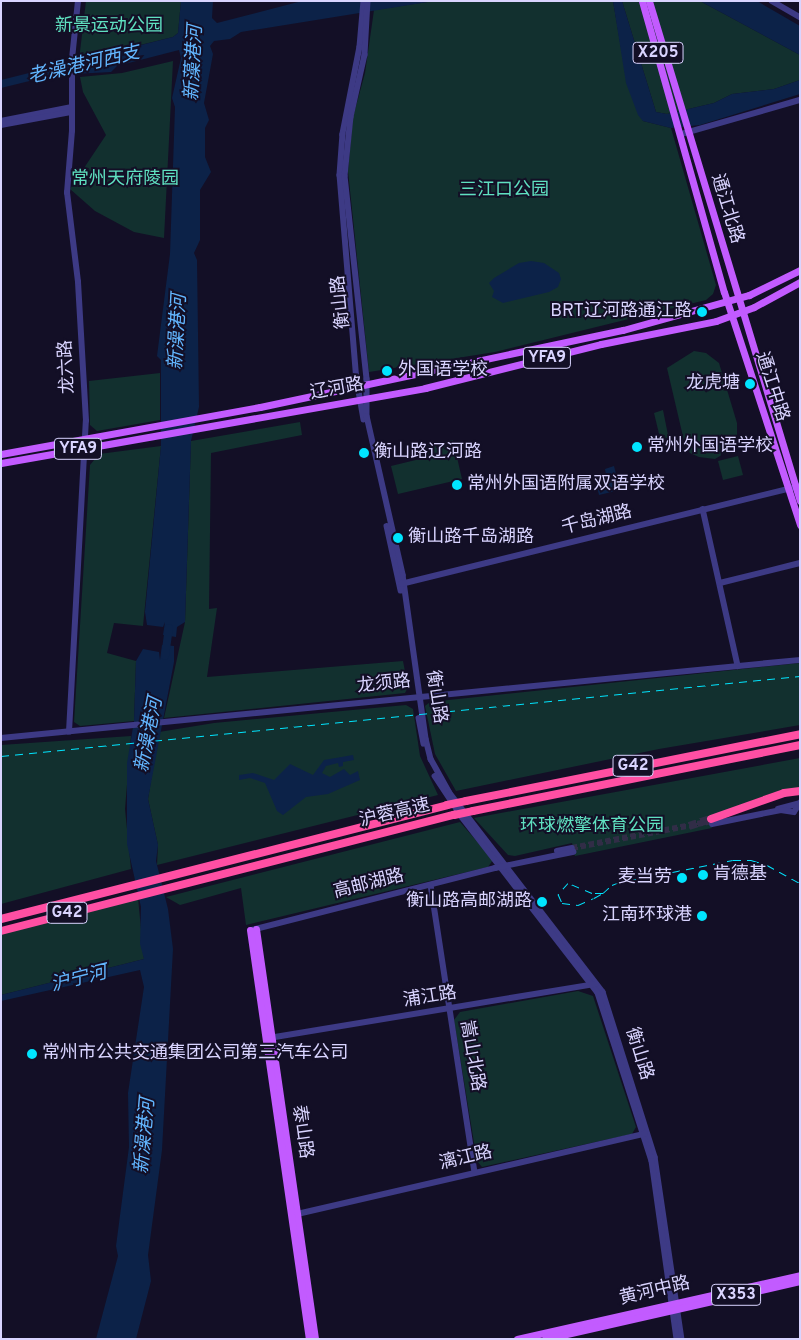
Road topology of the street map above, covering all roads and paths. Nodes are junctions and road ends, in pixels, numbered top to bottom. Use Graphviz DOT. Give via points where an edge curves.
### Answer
graph roads {
  1 [pos="78,1"];
  2 [pos="364,1"];
  3 [pos="368,1"];
  4 [pos="642,1"];
  5 [pos="649,1"];
  6 [pos="772,1"];
  7 [pos="365,12"];
  8 [pos="800,17"];
  9 [pos="800,100"];
  10 [pos="676,105"];
  11 [pos="72,109"];
  12 [pos="1,121"];
  13 [pos="1,125"];
  14 [pos="684,132"];
  15 [pos="800,270"];
  16 [pos="800,282"];
  17 [pos="790,288"];
  18 [pos="800,289"];
  19 [pos="738,298"];
  20 [pos="728,301"];
  21 [pos="743,312"];
  22 [pos="732,316"];
  23 [pos="362,385"];
  24 [pos="363,401"];
  25 [pos="85,439"];
  26 [pos="85,448"];
  27 [pos="1,454"];
  28 [pos="1,463"];
  29 [pos="795,487"];
  30 [pos="800,501"];
  31 [pos="703,510"];
  32 [pos="800,525"];
  33 [pos="800,563"];
  34 [pos="720,583"];
  35 [pos="403,584"];
  36 [pos="800,660"];
  37 [pos="738,666"];
  38 [pos="417,697"];
  39 [pos="69,732"];
  40 [pos="800,734"];
  41 [pos="1,738"];
  42 [pos="800,745"];
  43 [pos="800,791"];
  44 [pos="800,803"];
  45 [pos="712,821"];
  46 [pos="572,850"];
  47 [pos="502,866"];
  48 [pos="431,885"];
  49 [pos="1,919"];
  50 [pos="253,930"];
  51 [pos="1,931"];
  52 [pos="595,984"];
  53 [pos="448,1011"];
  54 [pos="268,1038"];
  55 [pos="645,1134"];
  56 [pos="475,1172"];
  57 [pos="294,1215"];
  58 [pos="800,1275"];
  59 [pos="800,1281"];
  60 [pos="675,1307"];
  61 [pos="310,1339"];
  62 [pos="315,1339"];
  63 [pos="517,1339"];
  64 [pos="545,1339"];
  65 [pos="677,1339"];
  66 [pos="682,1339"];
  1 -- 11 [label="street, 龙六路" via="72,59"];
  2 -- 7 [label="street, 衡山路"];
  3 -- 7 [label="street, 衡山路"];
  4 -- 10 [label="main road, X205"];
  5 -- 10 [label="main road, X205"];
  6 -- 8 [label="street"];
  7 -- 23 [label="street, 衡山路" via="365,54 351,117 345,176"];
  7 -- 23 [label="street, 衡山路" via="356,78 340,155"];
  9 -- 14 [label="street"];
  10 -- 14 [label="main road"];
  11 -- 12 [label="street"];
  11 -- 13 [label="street"];
  11 -- 25 [label="street, 龙六路" via="67,193 78,282"];
  14 -- 19 [label="main road, 通江北路"];
  14 -- 20 [label="main road, 通江北路"];
  15 -- 19 [label="main road, YFA9"];
  16 -- 17 [label="main road, YFA9"];
  17 -- 18 [label="main road"];
  17 -- 21 [label="main road, YFA9"];
  19 -- 20 [label="main road, YFA9"];
  19 -- 21 [label="main road, 通江北路"];
  20 -- 22 [label="main road, 通江北路"];
  20 -- 23 [label="main road, 辽河路 / YFA9" via="623,330"];
  21 -- 22 [label="main road, YFA9"];
  21 -- 29 [label="main road, 通江中路"];
  22 -- 24 [label="main road, 辽河路 / YFA9"];
  22 -- 29 [label="main road, 通江中路"];
  23 -- 24 [label="street, 衡山路"];
  23 -- 25 [label="main road, 辽河路 / YFA9"];
  24 -- 26 [label="main road, 辽河路 / YFA9"];
  24 -- 35 [label="street, 衡山路"];
  25 -- 26 [label="street, 龙六路"];
  25 -- 27 [label="main road, 辽河路 / YFA9"];
  26 -- 28 [label="main road, 辽河路 / YFA9"];
  26 -- 39 [label="street, 龙六路"];
  29 -- 30 [label="main road, 通江中路"];
  29 -- 31 [label="street, 千岛湖路"];
  29 -- 32 [label="main road, 通江中路"];
  31 -- 34 [label="street"];
  31 -- 35 [label="street, 千岛湖路"];
  33 -- 34 [label="street"];
  34 -- 37 [label="street"];
  35 -- 38 [label="street, 衡山路"];
  36 -- 37 [label="street, 龙须路"];
  37 -- 38 [label="street, 龙须路"];
  38 -- 39 [label="street, 龙须路"];
  38 -- 47 [label="street, 衡山路" via="437,772"];
  39 -- 41 [label="street, 龙须路"];
  40 -- 49 [label="highway, 沪蓉高速 / G42, bridge" via="447,805"];
  42 -- 51 [label="highway, 沪蓉高速 / G42, bridge" via="454,815"];
  43 -- 45 [label="highway" via="778,795"];
  44 -- 45 [label="street"];
  44 -- 45 [label="street" via="794,812 781,810"];
  46 -- 47 [label="street, 高邮湖路"];
  47 -- 48 [label="street, 高邮湖路"];
  47 -- 52 [label="street, 衡山路"];
  48 -- 50 [label="street, 高邮湖路"];
  48 -- 53 [label="street, 嵩山北路"];
  50 -- 54 [label="main road, 泰山路"];
  52 -- 53 [label="street, 浦江路"];
  52 -- 55 [label="street, 衡山路"];
  53 -- 54 [label="street, 浦江路"];
  53 -- 56 [label="street, 嵩山北路"];
  54 -- 57 [label="main road, 泰山路"];
  55 -- 56 [label="street, 漓江路"];
  55 -- 60 [label="street, 衡山路" via="659,1177"];
  56 -- 57 [label="street, 漓江路"];
  57 -- 61 [label="main road, 泰山路"];
  57 -- 62 [label="main road, 泰山路"];
  58 -- 60 [label="main road, 黄河中路 / X353"];
  59 -- 60 [label="main road, 黄河中路 / X353"];
  60 -- 63 [label="main road, 黄河中路 / X353"];
  60 -- 64 [label="main road, 黄河中路 / X353"];
  60 -- 65 [label="street, 衡山路"];
  60 -- 66 [label="street, 衡山路"];
}
